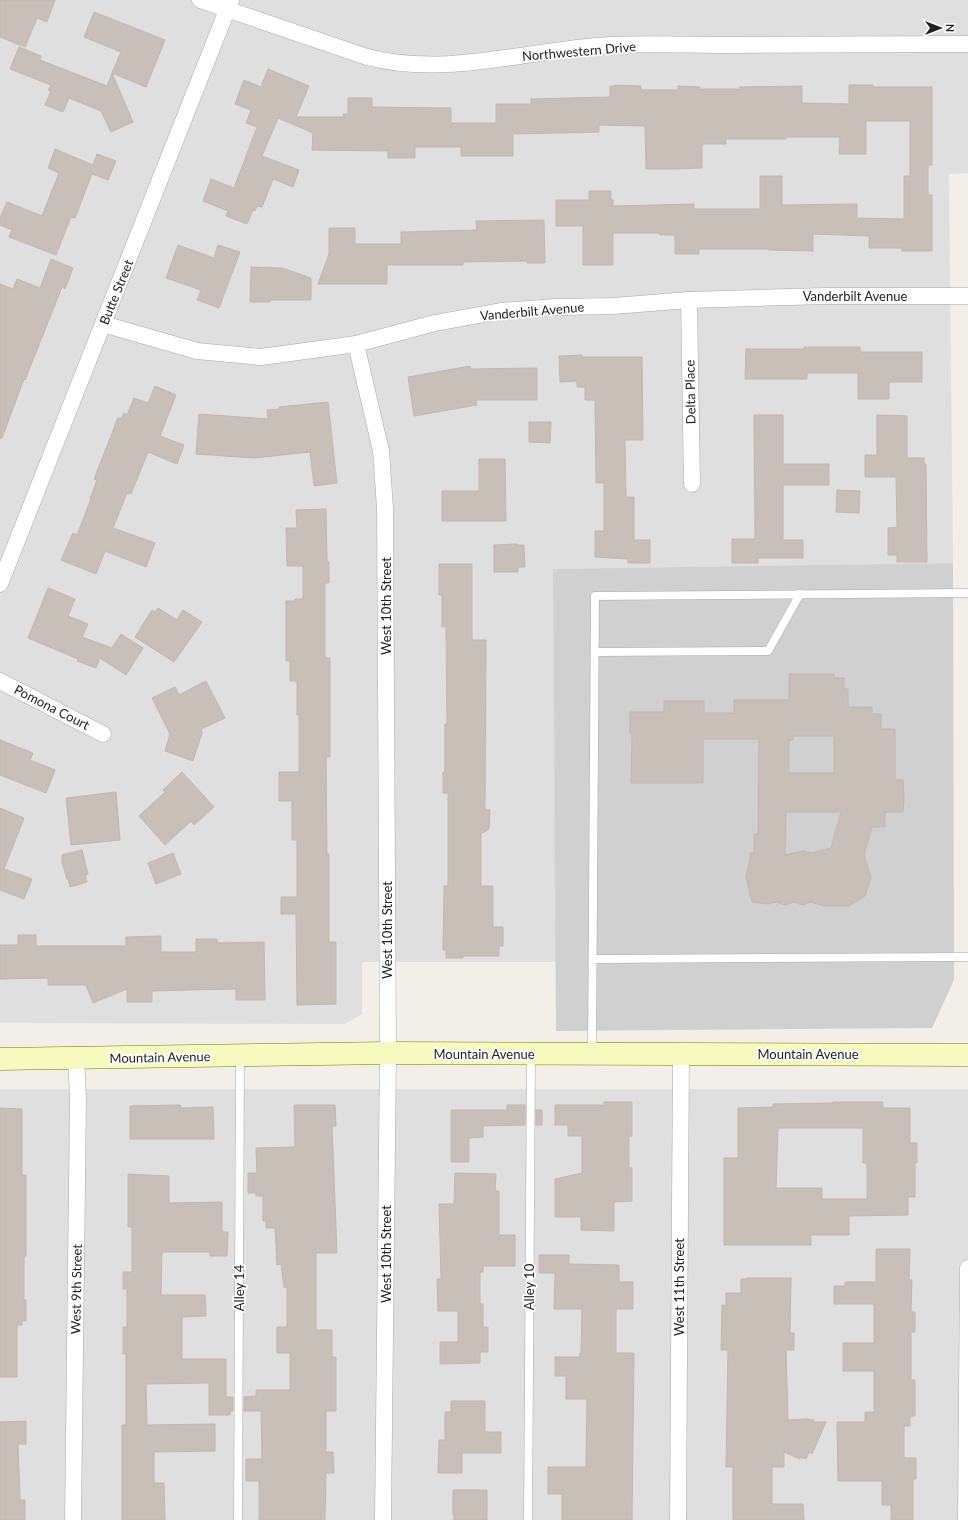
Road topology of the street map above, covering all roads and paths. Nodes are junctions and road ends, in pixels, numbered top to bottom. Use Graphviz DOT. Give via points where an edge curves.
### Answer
graph roads {
  1 [pos="200,0"];
  2 [pos="230,5"];
  3 [pos="968,44"];
  4 [pos="968,296"];
  5 [pos="689,300"];
  6 [pos="103,324"];
  7 [pos="356,344"];
  8 [pos="692,484"];
  9 [pos="0,584"];
  10 [pos="968,593"];
  11 [pos="800,594"];
  12 [pos="595,652"];
  13 [pos="0,681"];
  14 [pos="103,734"];
  15 [pos="968,957"];
  16 [pos="593,959"];
  17 [pos="388,1053"];
  18 [pos="531,1054"];
  19 [pos="592,1054"];
  20 [pos="681,1054"];
  21 [pos="968,1055"];
  22 [pos="240,1056"];
  23 [pos="76,1058"];
  24 [pos="0,1060"];
  25 [pos="968,1268"];
  26 [pos="967,1346"];
  27 [pos="74,1520"];
  28 [pos="238,1520"];
  29 [pos="384,1520"];
  30 [pos="528,1520"];
  31 [pos="678,1520"];
  32 [pos="966,1520"];
  1 -- 2 [label="street, Northwestern Drive"];
  2 -- 3 [label="street, Northwestern Drive" via="367,56 385,61 423,64 462,64 547,51 610,45"];
  2 -- 6 [label="street, Butte Street"];
  4 -- 5 [label="street, Vanderbilt Avenue" via="826,296"];
  5 -- 7 [label="street, Vanderbilt Avenue" via="501,312 435,323"];
  5 -- 8 [label="street, Delta Place"];
  6 -- 7 [label="street, Vanderbilt Avenue" via="197,351 261,357"];
  6 -- 9 [label="street, Butte Street"];
  7 -- 17 [label="street, West 10th Street" via="381,452 385,508"];
  10 -- 11 [label="lane"];
  11 -- 12 [label="lane" via="768,651"];
  11 -- 12 [label="lane" via="595,596"];
  12 -- 16 [label="lane"];
  13 -- 14 [label="street, Pomona Court"];
  15 -- 16 [label="lane"];
  16 -- 19 [label="lane"];
  17 -- 18 [label="main road, Mountain Avenue"];
  17 -- 22 [label="main road, Mountain Avenue"];
  17 -- 29 [label="street, West 10th Street"];
  18 -- 19 [label="main road, Mountain Avenue"];
  18 -- 30 [label="lane, Alley 10"];
  19 -- 20 [label="main road, Mountain Avenue"];
  20 -- 21 [label="main road, Mountain Avenue"];
  20 -- 31 [label="street, West 11th Street"];
  22 -- 23 [label="main road, Mountain Avenue"];
  22 -- 28 [label="lane, Alley 14"];
  23 -- 24 [label="main road, Mountain Avenue"];
  23 -- 27 [label="street, West 9th Street" via="78,1100"];
  25 -- 26 [label="street"];
  26 -- 32 [label="street"];
}
